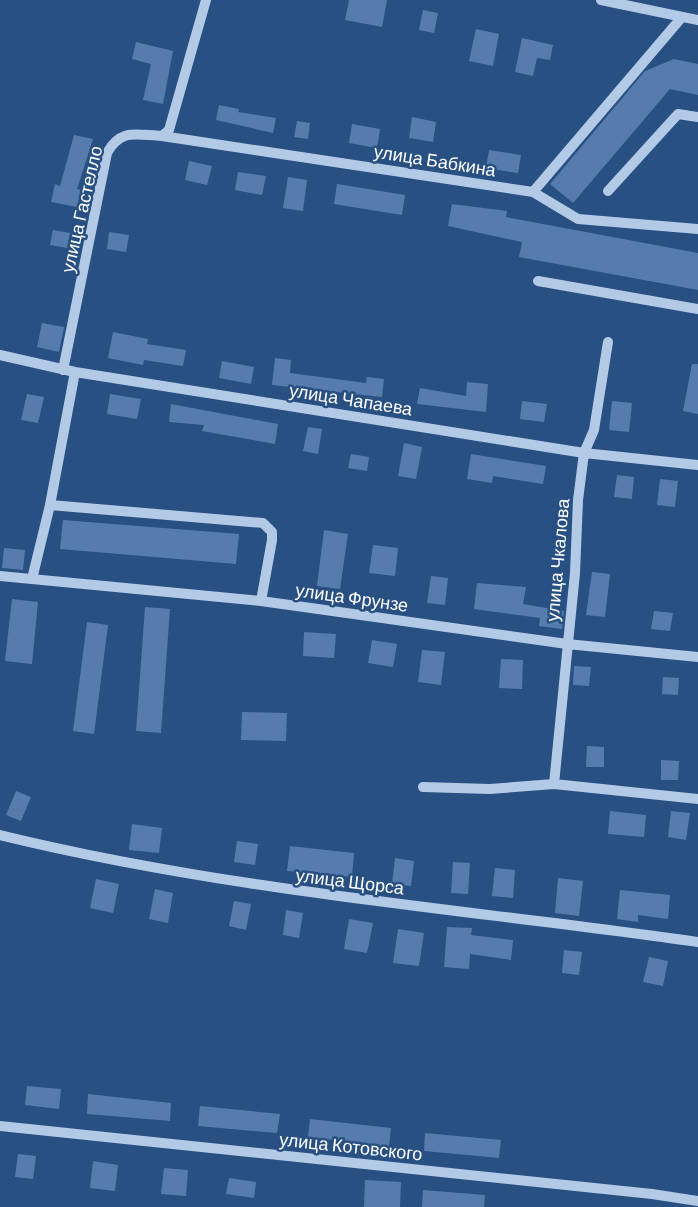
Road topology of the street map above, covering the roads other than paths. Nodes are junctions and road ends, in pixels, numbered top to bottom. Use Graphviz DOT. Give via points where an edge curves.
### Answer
graph roads {
  1 [pos="206,0"];
  2 [pos="601,0"];
  3 [pos="682,16"];
  4 [pos="697,17"];
  5 [pos="698,117"];
  6 [pos="162,136"];
  7 [pos="608,191"];
  8 [pos="533,192"];
  9 [pos="698,229"];
  10 [pos="538,281"];
  11 [pos="698,309"];
  12 [pos="608,342"];
  13 [pos="0,355"];
  14 [pos="63,370"];
  15 [pos="75,372"];
  16 [pos="584,453"];
  17 [pos="698,465"];
  18 [pos="50,505"];
  19 [pos="0,576"];
  20 [pos="32,579"];
  21 [pos="261,601"];
  22 [pos="567,644"];
  23 [pos="698,657"];
  24 [pos="554,784"];
  25 [pos="423,787"];
  26 [pos="698,799"];
  27 [pos="0,835"];
  28 [pos="698,942"];
  29 [pos="0,1126"];
  30 [pos="698,1202"];
  1 -- 6 [label="street" via="169,130"];
  2 -- 3 [label="street"];
  3 -- 4 [label="street"];
  3 -- 8 [label="street"];
  5 -- 7 [label="street" via="678,114"];
  6 -- 8 [label="street, улица Бабкина"];
  6 -- 14 [label="street, улица Гастелло" via="126,135 114,140 107,153"];
  8 -- 9 [label="street, улица Бабкина" via="578,219"];
  10 -- 11 [label="street"];
  12 -- 16 [label="street, улица Чкалова" via="594,430"];
  13 -- 14 [label="street, улица Чапаева"];
  14 -- 15 [label="street, улица Чапаева"];
  15 -- 16 [label="street, улица Чапаева"];
  15 -- 18 [label="street"];
  16 -- 17 [label="street, улица Чапаева"];
  16 -- 22 [label="street, улица Чкалова"];
  18 -- 20 [label="street"];
  18 -- 21 [label="street" via="263,523 272,532 272,540"];
  19 -- 20 [label="street, улица Фрунзе"];
  20 -- 21 [label="street, улица Фрунзе"];
  21 -- 22 [label="street, улица Фрунзе"];
  22 -- 23 [label="street, улица Фрунзе"];
  22 -- 24 [label="street, улица Чкалова"];
  24 -- 25 [label="street" via="490,789"];
  24 -- 26 [label="street"];
  27 -- 28 [label="street, улица Щорса" via="92,858 301,892"];
  29 -- 30 [label="street, улица Котовского"];
}
